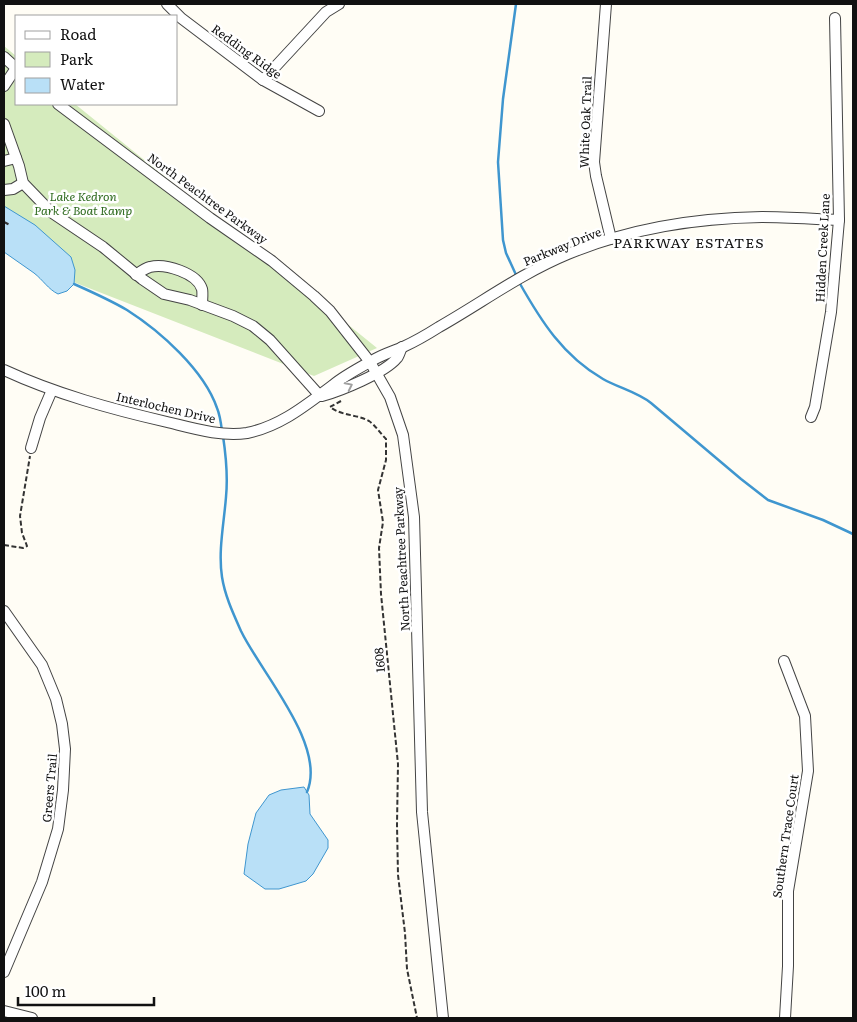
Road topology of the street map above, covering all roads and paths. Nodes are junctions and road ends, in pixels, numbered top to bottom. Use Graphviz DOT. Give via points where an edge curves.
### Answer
graph roads {
  1 [pos="167,4"];
  2 [pos="339,4"];
  3 [pos="606,4"];
  4 [pos="835,18"];
  5 [pos="4,57"];
  6 [pos="15,67"];
  7 [pos="15,70"];
  8 [pos="264,80"];
  9 [pos="4,86"];
  10 [pos="59,105"];
  11 [pos="319,111"];
  12 [pos="4,124"];
  13 [pos="16,158"];
  14 [pos="4,161"];
  15 [pos="23,184"];
  16 [pos="4,190"];
  17 [pos="838,220"];
  18 [pos="4,222"];
  19 [pos="10,225"];
  20 [pos="611,239"];
  21 [pos="136,274"];
  22 [pos="202,305"];
  23 [pos="402,347"];
  24 [pos="370,362"];
  25 [pos="4,370"];
  26 [pos="377,373"];
  27 [pos="52,390"];
  28 [pos="320,396"];
  29 [pos="347,397"];
  30 [pos="811,417"];
  31 [pos="31,448"];
  32 [pos="4,545"];
  33 [pos="4,611"];
  34 [pos="784,661"];
  35 [pos="4,972"];
  36 [pos="4,1011"];
  37 [pos="32,1018"];
  38 [pos="418,1018"];
  39 [pos="442,1018"];
  40 [pos="785,1018"];
  1 -- 8 [label="street, Redding Ridge"];
  2 -- 8 [label="street" via="326,12"];
  3 -- 20 [label="street, White Oak Trail" via="594,162"];
  4 -- 17 [label="street, Hidden Creek Lane"];
  5 -- 6 [label="street"];
  7 -- 9 [label="street"];
  8 -- 11 [label="street, Redding Ridge"];
  10 -- 24 [label="street, North Peachtree Parkway" via="295,279 330,311"];
  12 -- 13 [label="street"];
  13 -- 14 [label="street"];
  13 -- 15 [label="street"];
  15 -- 16 [label="street"];
  15 -- 21 [label="street" via="51,212"];
  17 -- 20 [label="street, Parkway Drive" via="762,217 704,220"];
  17 -- 30 [label="street, Hidden Creek Lane" via="831,312"];
  18 -- 19 [label="path"];
  20 -- 23 [label="street, Parkway Drive" via="568,254 517,278"];
  21 -- 22 [label="street" via="164,294"];
  21 -- 22 [label="street" via="150,266 177,269 193,277 202,288"];
  22 -- 28 [label="street" via="253,326 270,340"];
  23 -- 24 [label="street, Parkway Drive"];
  23 -- 26 [label="street, Parkway Drive" via="397,358"];
  24 -- 26 [label="street, North Peachtree Parkway"];
  24 -- 28 [label="street, Interlochen Drive" via="333,384"];
  25 -- 27 [label="street, Interlochen Drive"];
  28 -- 26 [label="street, Interlochen Drive, one-way" via="340,391"];
  26 -- 39 [label="street, North Peachtree Parkway" via="390,397 403,435 414,517 422,812"];
  27 -- 28 [label="street, Interlochen Drive" via="198,429 246,433 275,423"];
  27 -- 31 [label="street"];
  29 -- 38 [label="path, 1608" via="330,407 338,414 351,414 370,422 386,440 386,460 378,490 383,522 379,548 381,594 398,764 398,875 406,970"];
  31 -- 32 [label="path" via="20,516 26,546"];
  33 -- 35 [label="street, Greers Trail" via="47,675 56,699 65,749 58,829 42,882"];
  34 -- 40 [label="street, Southern Trace Court" via="805,716 808,771 788,891"];
  36 -- 37 [label="street"];
}
